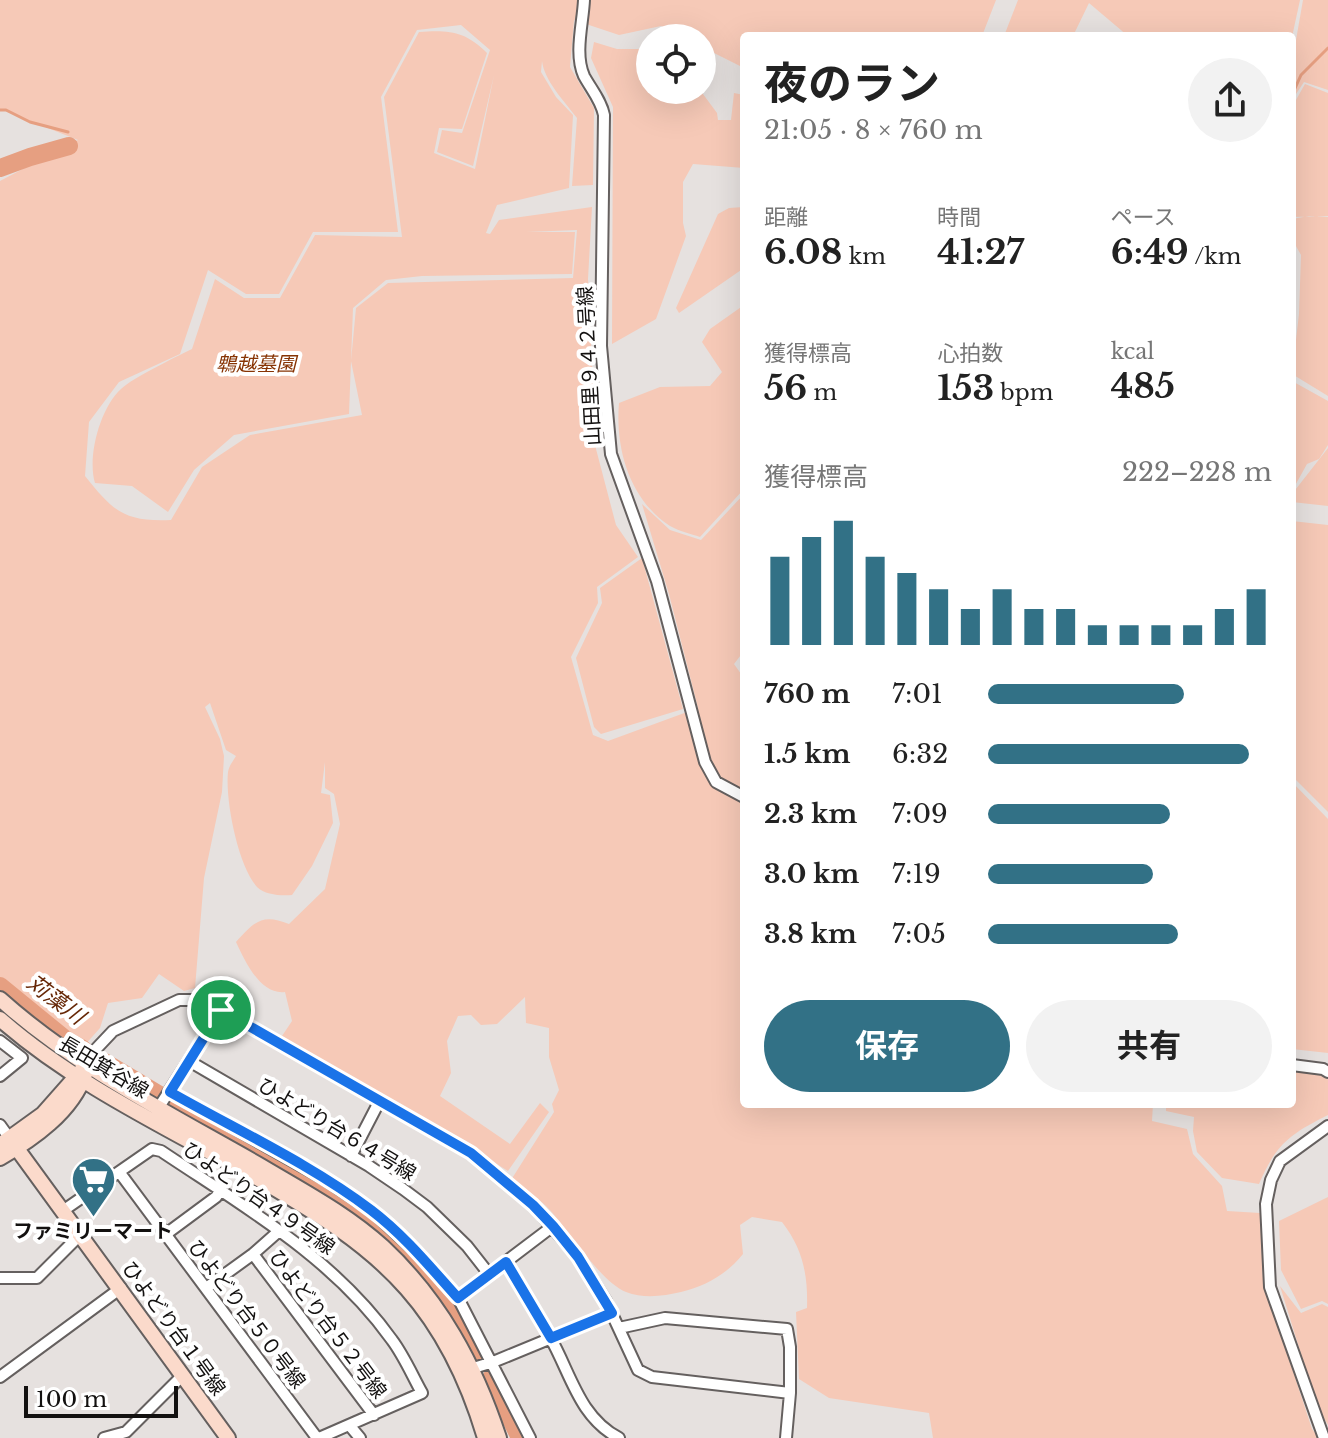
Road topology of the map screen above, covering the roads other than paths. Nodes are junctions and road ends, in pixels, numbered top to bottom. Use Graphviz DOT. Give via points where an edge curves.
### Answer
graph roads {
  1 [pos="584,0"];
  2 [pos="740,796"];
  3 [pos="0,999"];
  4 [pos="221,1010"];
  5 [pos="0,1019"];
  6 [pos="0,1041"];
  7 [pos="189,1061"];
  8 [pos="1296,1066"];
  9 [pos="1328,1072"];
  10 [pos="82,1074"];
  11 [pos="0,1076"];
  12 [pos="170,1092"];
  13 [pos="379,1102"];
  14 [pos="159,1107"];
  15 [pos="0,1125"];
  16 [pos="1328,1126"];
  17 [pos="9,1144"];
  18 [pos="351,1156"];
  19 [pos="0,1158"];
  20 [pos="120,1173"];
  21 [pos="220,1191"];
  22 [pos="64,1210"];
  23 [pos="553,1226"];
  24 [pos="279,1231"];
  25 [pos="81,1234"];
  26 [pos="166,1234"];
  27 [pos="253,1254"];
  28 [pos="506,1262"];
  29 [pos="489,1274"];
  30 [pos="0,1278"];
  31 [pos="121,1288"];
  32 [pos="206,1288"];
  33 [pos="458,1298"];
  34 [pos="612,1313"];
  35 [pos="619,1328"];
  36 [pos="551,1338"];
  37 [pos="493,1362"];
  38 [pos="467,1370"];
  39 [pos="183,1375"];
  40 [pos="0,1377"];
  41 [pos="790,1393"];
  42 [pos="374,1415"];
  43 [pos="350,1426"];
  44 [pos="104,1438"];
  45 [pos="228,1438"];
  46 [pos="318,1438"];
  47 [pos="360,1438"];
  48 [pos="485,1438"];
  49 [pos="499,1438"];
  50 [pos="530,1438"];
  51 [pos="619,1438"];
  52 [pos="786,1438"];
  53 [pos="1324,1438"];
  1 -- 2 [label="street, 山田里９４２号線" via="583,73 604,115 601,346 611,454 657,581 705,762 716,782"];
  3 -- 10 [label="street, 長田箕谷線"];
  4 -- 7 [label="street"];
  4 -- 10 [label="street" via="203,1000 179,1000 113,1031"];
  4 -- 13 [label="street"];
  5 -- 10 [label="street, 長田箕谷線" via="24,1040"];
  6 -- 11 [label="street" via="22,1058"];
  7 -- 12 [label="street"];
  7 -- 18 [label="street, ひよどり台６４号線"];
  8 -- 9 [label="street"];
  10 -- 14 [label="street, 長田箕谷線"];
  10 -- 17 [label="street"];
  10 -- 38 [label="street, 長田箕谷線" via="348,1234 406,1288"];
  12 -- 14 [label="street"];
  12 -- 33 [label="street" via="372,1211"];
  13 -- 18 [label="street"];
  13 -- 23 [label="street" via="471,1153"];
  14 -- 38 [label="street, 長田箕谷線" via="355,1223 438,1309"];
  15 -- 17 [label="street, ひよどり台１号線"];
  16 -- 53 [label="street" via="1280,1161 1266,1204 1270,1287"];
  17 -- 19 [label="street"];
  17 -- 22 [label="street, ひよどり台１号線"];
  18 -- 29 [label="street, ひよどり台６４号線" via="427,1207"];
  20 -- 21 [label="street, ひよどり台４９号線" via="152,1149"];
  20 -- 22 [label="street, ひよどり台４９号線"];
  20 -- 26 [label="street, ひよどり台５０号線"];
  21 -- 24 [label="street, ひよどり台４９号線"];
  21 -- 26 [label="street"];
  22 -- 25 [label="street, ひよどり台１号線"];
  23 -- 28 [label="street"];
  23 -- 34 [label="street"];
  24 -- 27 [label="street"];
  24 -- 42 [label="street, ひよどり台４９号線" via="364,1305 392,1339 422,1393"];
  25 -- 30 [label="street" via="37,1278"];
  25 -- 31 [label="street, ひよどり台１号線"];
  26 -- 32 [label="street, ひよどり台５０号線"];
  27 -- 32 [label="street"];
  27 -- 42 [label="street, ひよどり台５２号線"];
  28 -- 29 [label="street"];
  28 -- 36 [label="street"];
  29 -- 33 [label="street"];
  31 -- 39 [label="street, ひよどり台１号線"];
  31 -- 40 [label="street"];
  32 -- 46 [label="street, ひよどり台５０号線"];
  33 -- 37 [label="street"];
  34 -- 35 [label="street"];
  34 -- 36 [label="street"];
  35 -- 41 [label="street" via="638,1370 652,1377"];
  35 -- 41 [label="street" via="665,1318 787,1329"];
  36 -- 37 [label="street"];
  36 -- 51 [label="street" via="585,1409"];
  37 -- 38 [label="street"];
  37 -- 50 [label="street"];
  38 -- 48 [label="street, 長田箕谷線"];
  38 -- 49 [label="street, 長田箕谷線"];
  39 -- 44 [label="street" via="126,1432"];
  39 -- 45 [label="street, ひよどり台１号線"];
  41 -- 52 [label="street"];
  42 -- 43 [label="street, ひよどり台４９号線"];
  43 -- 46 [label="street, ひよどり台４９号線"];
  43 -- 47 [label="street"];
}
